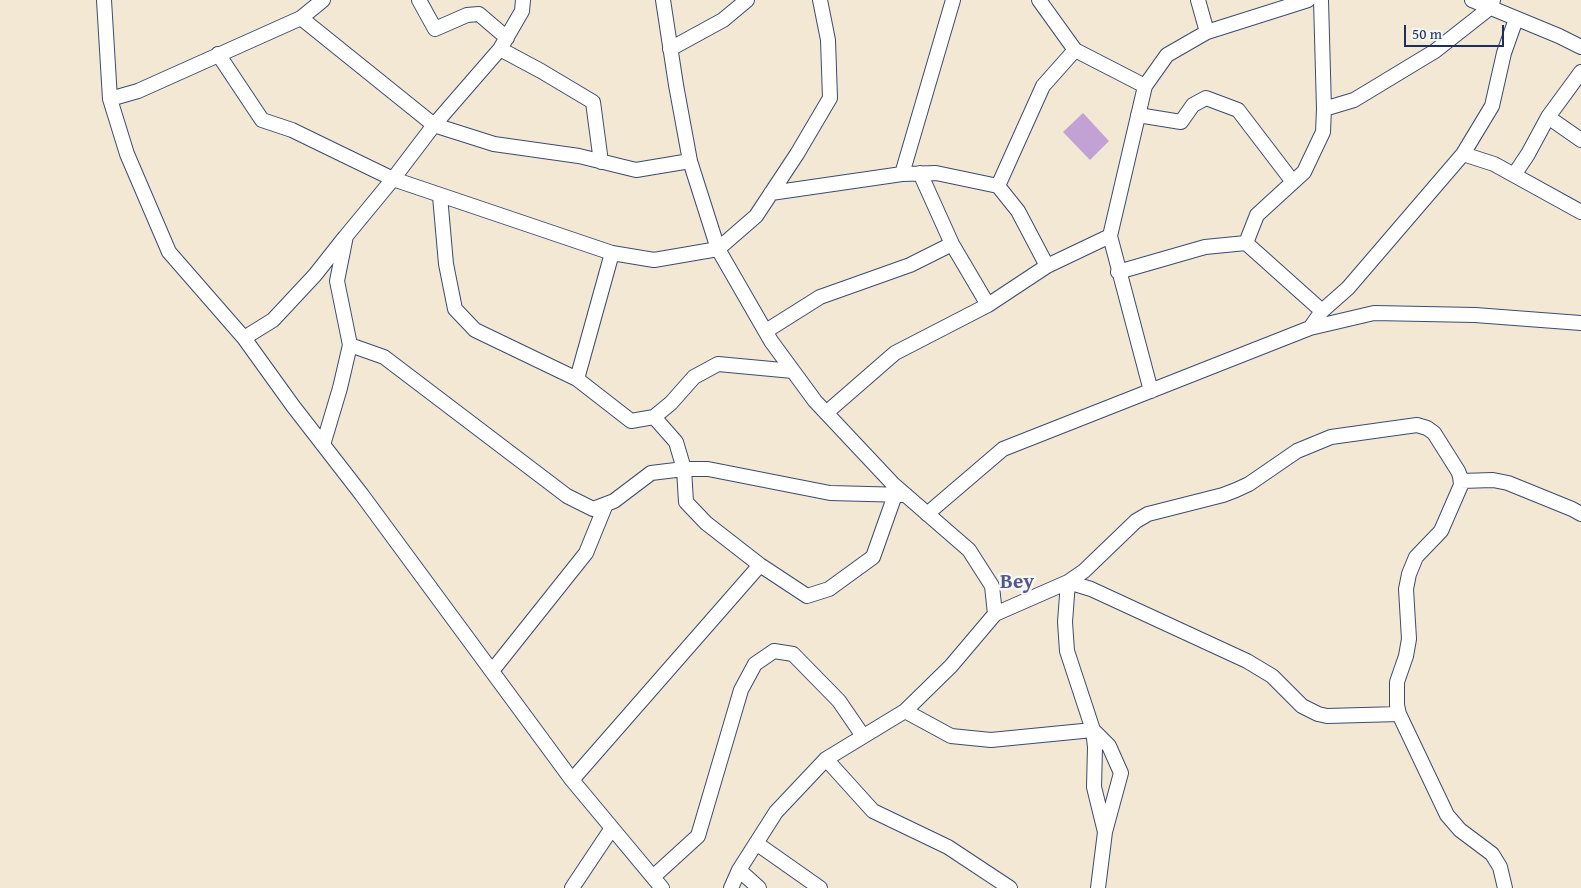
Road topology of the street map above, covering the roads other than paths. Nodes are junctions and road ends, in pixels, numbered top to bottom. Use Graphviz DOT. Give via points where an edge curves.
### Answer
graph roads {
  1 [pos="104,0"];
  2 [pos="324,0"];
  3 [pos="420,0"];
  4 [pos="523,0"];
  5 [pos="663,0"];
  6 [pos="747,0"];
  7 [pos="820,0"];
  8 [pos="954,0"];
  9 [pos="1039,0"];
  10 [pos="1198,0"];
  11 [pos="1308,0"];
  12 [pos="1321,0"];
  13 [pos="1472,0"];
  14 [pos="1492,3"];
  15 [pos="301,18"];
  16 [pos="1516,19"];
  17 [pos="1207,32"];
  18 [pos="503,43"];
  19 [pos="1581,47"];
  20 [pos="670,49"];
  21 [pos="1075,50"];
  22 [pos="218,54"];
  23 [pos="1581,72"];
  24 [pos="1145,86"];
  25 [pos="110,99"];
  26 [pos="1324,109"];
  27 [pos="1138,115"];
  28 [pos="1548,117"];
  29 [pos="434,125"];
  30 [pos="1581,140"];
  31 [pos="1463,154"];
  32 [pos="690,160"];
  33 [pos="601,162"];
  34 [pos="902,174"];
  35 [pos="920,174"];
  36 [pos="1514,175"];
  37 [pos="393,180"];
  38 [pos="1293,182"];
  39 [pos="998,186"];
  40 [pos="771,193"];
  41 [pos="440,196"];
  42 [pos="1581,212"];
  43 [pos="346,236"];
  44 [pos="1110,236"];
  45 [pos="1246,243"];
  46 [pos="952,244"];
  47 [pos="718,249"];
  48 [pos="612,254"];
  49 [pos="1047,266"];
  50 [pos="1118,272"];
  51 [pos="988,305"];
  52 [pos="1322,311"];
  53 [pos="1581,323"];
  54 [pos="1310,328"];
  55 [pos="766,332"];
  56 [pos="244,338"];
  57 [pos="350,345"];
  58 [pos="793,371"];
  59 [pos="577,379"];
  60 [pos="1151,391"];
  61 [pos="826,413"];
  62 [pos="654,416"];
  63 [pos="324,445"];
  64 [pos="684,469"];
  65 [pos="1461,481"];
  66 [pos="900,495"];
  67 [pos="606,504"];
  68 [pos="927,514"];
  69 [pos="1581,514"];
  70 [pos="760,565"];
  71 [pos="1068,582"];
  72 [pos="995,614"];
  73 [pos="492,671"];
  74 [pos="905,711"];
  75 [pos="1399,714"];
  76 [pos="1093,730"];
  77 [pos="863,736"];
  78 [pos="826,759"];
  79 [pos="572,780"];
  80 [pos="612,828"];
  81 [pos="1105,832"];
  82 [pos="756,843"];
  83 [pos="739,870"];
  84 [pos="657,882"];
  85 [pos="1003,886"];
  86 [pos="572,888"];
  87 [pos="731,888"];
  88 [pos="759,888"];
  89 [pos="820,888"];
  90 [pos="1101,888"];
  91 [pos="1505,888"];
  1 -- 25 [label="street"];
  2 -- 15 [label="street"];
  3 -- 18 [label="street" via="435,30 467,15 479,14"];
  4 -- 18 [label="street" via="522,11"];
  5 -- 20 [label="street"];
  6 -- 20 [label="street" via="722,20"];
  7 -- 40 [label="street" via="828,40 830,98"];
  8 -- 34 [label="street"];
  9 -- 21 [label="street"];
  10 -- 17 [label="street"];
  11 -- 17 [label="street"];
  12 -- 26 [label="street"];
  13 -- 14 [label="street"];
  14 -- 16 [label="street"];
  14 -- 26 [label="street" via="1435,51 1354,100"];
  15 -- 22 [label="street"];
  15 -- 29 [label="street"];
  16 -- 19 [label="street"];
  16 -- 31 [label="street" via="1492,106"];
  17 -- 24 [label="street" via="1167,55"];
  18 -- 29 [label="street"];
  18 -- 33 [label="street" via="541,71 594,102"];
  20 -- 32 [label="street"];
  21 -- 24 [label="street"];
  21 -- 39 [label="street" via="1043,86"];
  22 -- 25 [label="street" via="138,91"];
  22 -- 37 [label="street" via="262,120 292,130"];
  23 -- 28 [label="street"];
  24 -- 27 [label="street"];
  25 -- 56 [label="street" via="127,154 169,252"];
  26 -- 38 [label="street" via="1323,132 1304,172"];
  27 -- 38 [label="street" via="1182,122 1193,105 1206,98 1238,110"];
  27 -- 44 [label="street"];
  28 -- 30 [label="street"];
  28 -- 36 [label="street"];
  29 -- 33 [label="street" via="494,144"];
  29 -- 37 [label="street"];
  31 -- 36 [label="street" via="1494,164"];
  31 -- 52 [label="street" via="1348,288"];
  32 -- 33 [label="street" via="636,170"];
  32 -- 47 [label="street"];
  34 -- 35 [label="street"];
  34 -- 40 [label="street"];
  35 -- 39 [label="street" via="936,172"];
  35 -- 46 [label="street"];
  36 -- 42 [label="street"];
  37 -- 41 [label="street"];
  37 -- 43 [label="street"];
  38 -- 45 [label="street" via="1257,216"];
  39 -- 49 [label="street" via="1018,211"];
  40 -- 47 [label="street" via="756,216"];
  41 -- 48 [label="street"];
  41 -- 59 [label="street" via="446,264 455,308 475,330"];
  43 -- 56 [label="street" via="273,320"];
  43 -- 57 [label="street" via="337,281"];
  44 -- 49 [label="street"];
  44 -- 50 [label="street"];
  45 -- 50 [label="street" via="1205,247"];
  45 -- 52 [label="street"];
  46 -- 51 [label="street"];
  46 -- 55 [label="street" via="910,264 820,297"];
  47 -- 48 [label="street" via="654,260"];
  47 -- 55 [label="street"];
  48 -- 59 [label="street"];
  49 -- 51 [label="street"];
  50 -- 60 [label="street"];
  51 -- 61 [label="street" via="895,353"];
  52 -- 54 [label="street"];
  53 -- 54 [label="street" via="1475,315 1374,313"];
  54 -- 60 [label="street"];
  55 -- 58 [label="street"];
  56 -- 63 [label="street"];
  57 -- 63 [label="street"];
  57 -- 67 [label="street" via="384,357 567,496 593,509"];
  58 -- 61 [label="street"];
  58 -- 62 [label="street" via="718,364 694,377 671,403"];
  59 -- 62 [label="street" via="631,420"];
  60 -- 68 [label="street" via="1003,448"];
  61 -- 66 [label="street"];
  62 -- 64 [label="street" via="676,442"];
  63 -- 73 [label="street"];
  64 -- 66 [label="street" via="708,469 830,493"];
  64 -- 67 [label="street" via="651,474"];
  64 -- 70 [label="street" via="686,502 706,523"];
  65 -- 69 [label="street" via="1508,482"];
  65 -- 71 [label="street" via="1434,433 1422,426 1331,437 1297,451 1236,490 1148,514"];
  65 -- 75 [label="street" via="1441,531 1416,557 1408,574 1409,640 1397,682"];
  66 -- 68 [label="street"];
  66 -- 70 [label="street" via="873,557 829,589 807,596"];
  67 -- 73 [label="street" via="586,553"];
  68 -- 72 [label="street" via="968,550 992,586"];
  70 -- 79 [label="street"];
  71 -- 72 [label="street"];
  71 -- 75 [label="street" via="1092,589 1247,661 1272,676 1302,706 1318,714"];
  71 -- 76 [label="street" via="1067,651"];
  72 -- 74 [label="street" via="951,666"];
  73 -- 79 [label="street"];
  74 -- 76 [label="street" via="951,736 991,740"];
  74 -- 77 [label="street"];
  75 -- 91 [label="street" via="1447,815 1460,830 1492,854 1500,867"];
  76 -- 81 [label="street" via="1094,787"];
  76 -- 81 [label="street" via="1109,746 1121,773"];
  77 -- 78 [label="street"];
  77 -- 84 [label="street" via="840,701 793,654 774,651 755,664 741,690 698,836"];
  78 -- 82 [label="street" via="776,812"];
  78 -- 85 [label="street" via="873,811 948,848"];
  79 -- 80 [label="street"];
  80 -- 84 [label="street"];
  80 -- 86 [label="street"];
  81 -- 90 [label="street"];
  82 -- 83 [label="street"];
  82 -- 89 [label="street"];
  83 -- 87 [label="street"];
  83 -- 88 [label="street"];
}
